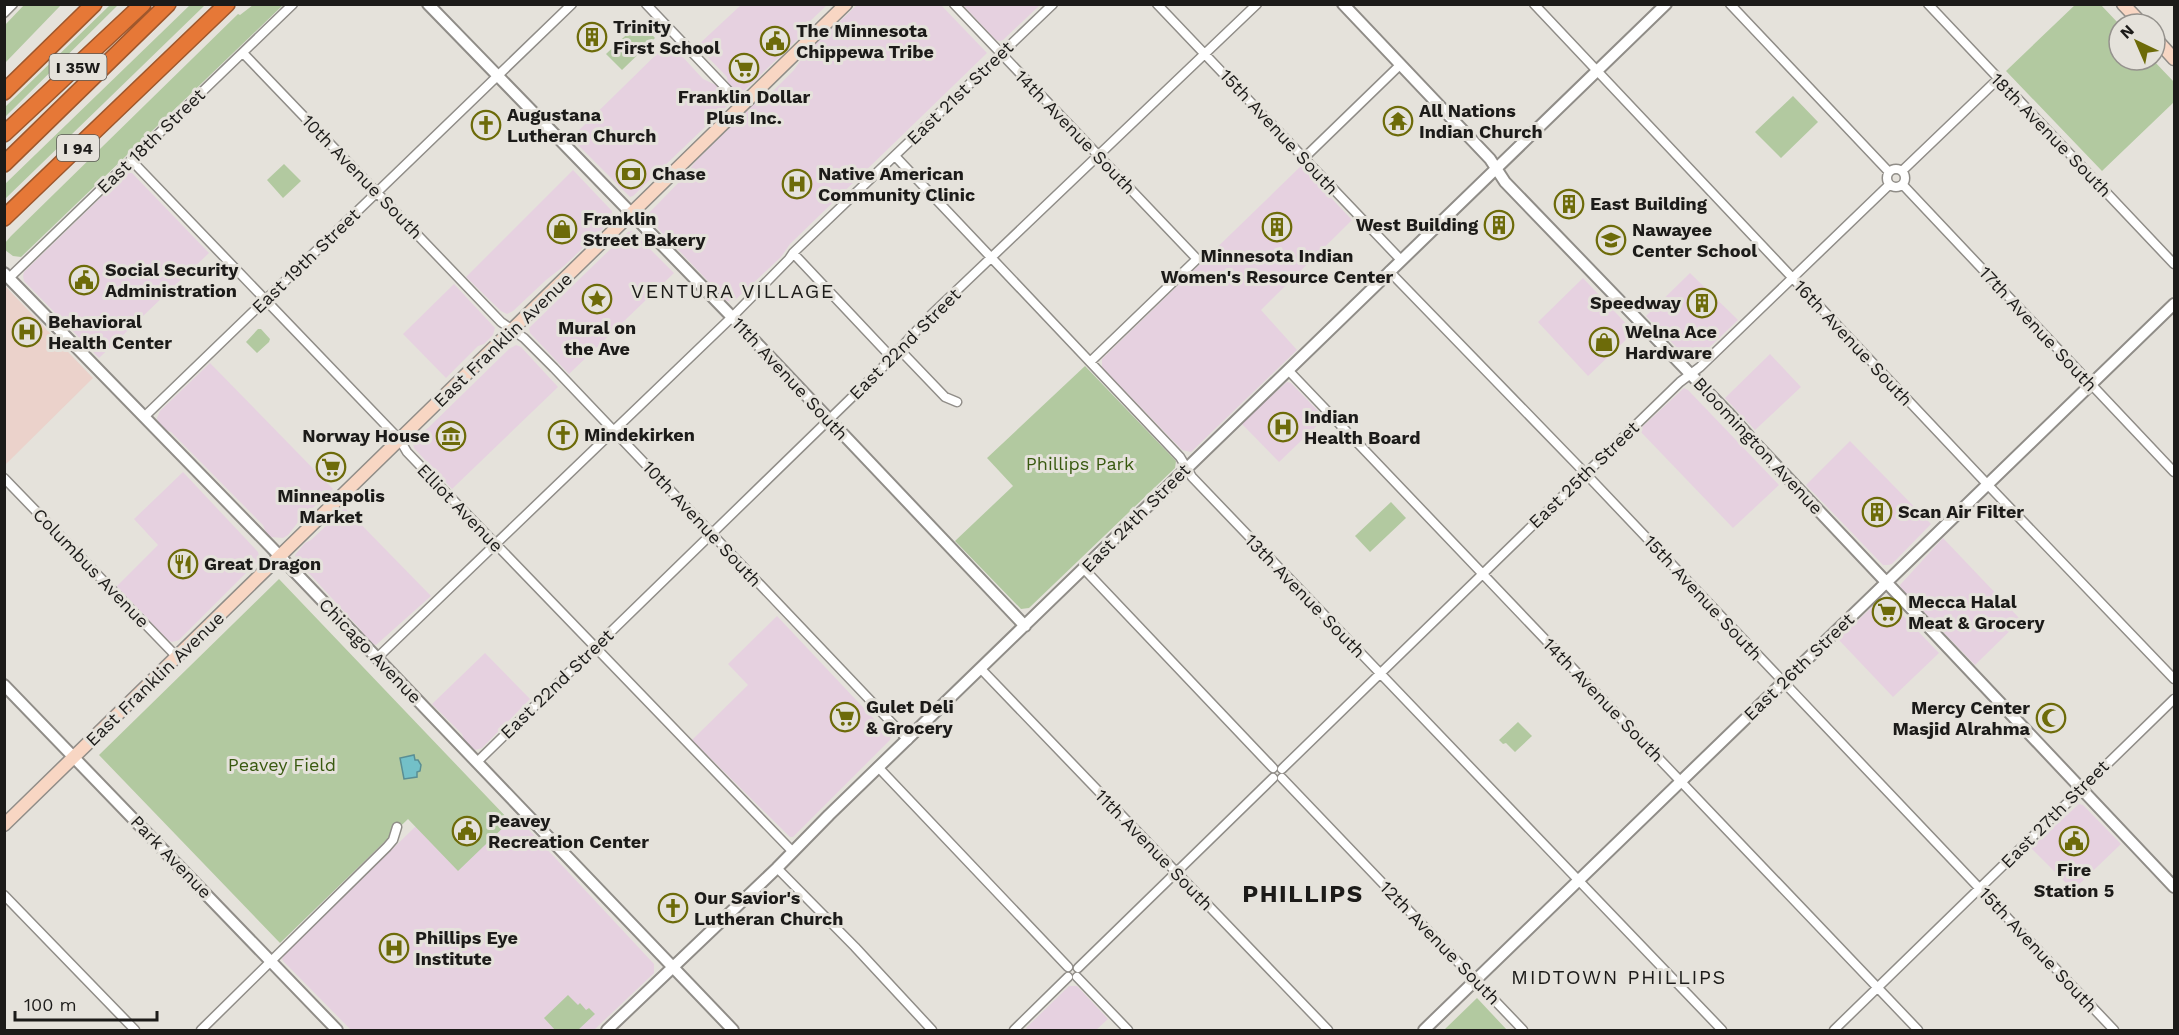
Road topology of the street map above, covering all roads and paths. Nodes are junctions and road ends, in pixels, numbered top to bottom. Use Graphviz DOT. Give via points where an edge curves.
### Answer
graph roads {
  1 [pos="13,4"];
  2 [pos="81,4"];
  3 [pos="94,4"];
  4 [pos="129,4"];
  5 [pos="143,4"];
  6 [pos="168,4"];
  7 [pos="227,4"];
  8 [pos="293,4"];
  9 [pos="428,4"];
  10 [pos="572,4"];
  11 [pos="646,4"];
  12 [pos="846,4"];
  13 [pos="954,4"];
  14 [pos="1053,4"];
  15 [pos="1157,4"];
  16 [pos="1257,4"];
  17 [pos="1343,4"];
  18 [pos="1534,4"];
  19 [pos="1666,4"];
  20 [pos="1730,4"];
  21 [pos="1928,4"];
  22 [pos="4,13"];
  23 [pos="243,53"];
  24 [pos="1000,54"];
  25 [pos="1205,55"];
  26 [pos="1400,65"];
  27 [pos="1597,71"];
  28 [pos="497,76"];
  29 [pos="151,78"];
  30 [pos="1998,79"];
  31 [pos="4,85"];
  32 [pos="4,92"];
  33 [pos="742,105"];
  34 [pos="44,125"];
  35 [pos="8,131"];
  36 [pos="895,156"];
  37 [pos="1099,156"];
  38 [pos="1303,159"];
  39 [pos="131,160"];
  40 [pos="4,164"];
  41 [pos="1496,168"];
  42 [pos="4,169"];
  43 [pos="1889,171"];
  44 [pos="1902,171"];
  45 [pos="1889,185"];
  46 [pos="1902,185"];
  47 [pos="377,193"];
  48 [pos="631,214"];
  49 [pos="4,218"];
  50 [pos="4,232"];
  51 [pos="792,253"];
  52 [pos="992,258"];
  53 [pos="1401,260"];
  54 [pos="2175,264"];
  55 [pos="1389,271"];
  56 [pos="7,276"];
  57 [pos="1793,279"];
  58 [pos="265,300"];
  59 [pos="2175,304"];
  60 [pos="732,316"];
  61 [pos="513,329"];
  62 [pos="899,349"];
  63 [pos="891,357"];
  64 [pos="1090,362"];
  65 [pos="1288,370"];
  66 [pos="1690,374"];
  67 [pos="2091,385"];
  68 [pos="957,402"];
  69 [pos="144,417"];
  70 [pos="828,420"];
  71 [pos="614,430"];
  72 [pos="400,440"];
  73 [pos="1187,467"];
  74 [pos="2175,472"];
  75 [pos="1586,474"];
  76 [pos="4,478"];
  77 [pos="1988,485"];
  78 [pos="711,534"];
  79 [pos="496,545"];
  80 [pos="280,557"];
  81 [pos="1084,569"];
  82 [pos="1483,574"];
  83 [pos="1886,582"];
  84 [pos="1025,626"];
  85 [pos="596,647"];
  86 [pos="177,657"];
  87 [pos="377,658"];
  88 [pos="981,669"];
  89 [pos="1380,674"];
  90 [pos="2175,679"];
  91 [pos="1783,683"];
  92 [pos="4,685"];
  93 [pos="2175,699"];
  94 [pos="908,740"];
  95 [pos="75,757"];
  96 [pos="477,762"];
  97 [pos="879,768"];
  98 [pos="1278,773"];
  99 [pos="1681,782"];
  100 [pos="2081,788"];
  101 [pos="4,825"];
  102 [pos="397,827"];
  103 [pos="793,852"];
  104 [pos="777,868"];
  105 [pos="1176,873"];
  106 [pos="1579,880"];
  107 [pos="2175,887"];
  108 [pos="1980,889"];
  109 [pos="4,895"];
  110 [pos="271,961"];
  111 [pos="672,967"];
  112 [pos="1073,972"];
  113 [pos="1475,980"];
  114 [pos="1878,988"];
  115 [pos="135,1030"];
  116 [pos="201,1030"];
  117 [pos="337,1030"];
  118 [pos="607,1030"];
  119 [pos="733,1030"];
  120 [pos="932,1030"];
  121 [pos="1014,1030"];
  122 [pos="1128,1030"];
  123 [pos="1328,1030"];
  124 [pos="1424,1030"];
  125 [pos="1523,1030"];
  126 [pos="1722,1030"];
  127 [pos="1834,1030"];
  128 [pos="1918,1030"];
  129 [pos="2114,1030"];
  1 -- 22 [label="street"];
  2 -- 31 [label="highway"];
  3 -- 32 [label="highway"];
  4 -- 35 [label="highway"];
  5 -- 35 [label="highway, I 35W"];
  6 -- 34 [label="highway, I 35W"];
  7 -- 29 [label="highway, I 94"];
  8 -- 23 [label="street, East 18th Street"];
  9 -- 28 [label="street, 11th Avenue South"];
  10 -- 28 [label="street, East 19th Street"];
  11 -- 33 [label="street"];
  12 -- 33 [label="main road, East Franklin Avenue"];
  13 -- 24 [label="street, 14th Avenue South"];
  14 -- 24 [label="street, East 21st Street"];
  15 -- 25 [label="street, 15th Avenue South"];
  16 -- 25 [label="street, East 22nd Street"];
  17 -- 26 [label="street, Bloomington Avenue"];
  18 -- 27 [label="street, 16th Avenue South"];
  19 -- 27 [label="street, East 24th Street"];
  20 -- 43 [label="street"];
  21 -- 30 [label="street, 18th Avenue South"];
  23 -- 39 [label="street, East 18th Street"];
  23 -- 47 [label="street, 10th Avenue South"];
  24 -- 36 [label="street, East 21st Street"];
  24 -- 37 [label="street, 14th Avenue South"];
  25 -- 37 [label="street, East 22nd Street"];
  25 -- 38 [label="street, 15th Avenue South"];
  26 -- 38 [label="street"];
  26 -- 41 [label="street, Bloomington Avenue"];
  27 -- 41 [label="street, East 24th Street"];
  27 -- 57 [label="street, 16th Avenue South"];
  28 -- 47 [label="street, East 19th Street"];
  28 -- 48 [label="street, 11th Avenue South"];
  29 -- 49 [label="highway, I 94"];
  29 -- 50 [label="highway"];
  30 -- 44 [label="street"];
  30 -- 54 [label="street, 18th Avenue South"];
  33 -- 48 [label="main road, East Franklin Avenue"];
  34 -- 40 [label="highway, I 35W"];
  34 -- 42 [label="highway"];
  36 -- 51 [label="street, East 21st Street"];
  36 -- 52 [label="street, 13th Avenue South"];
  37 -- 52 [label="street, East 22nd Street"];
  37 -- 64 [label="street, 14th Avenue South" via="1197,259"];
  38 -- 53 [label="street, 15th Avenue South"];
  39 -- 56 [label="street, East 18th Street"];
  39 -- 58 [label="street, Elliot Avenue"];
  41 -- 53 [label="street, East 24th Street"];
  41 -- 66 [label="street, Bloomington Avenue" via="1505,182"];
  43 -- 44 [label="street"];
  43 -- 45 [label="street"];
  44 -- 46 [label="street"];
  45 -- 46 [label="street"];
  45 -- 57 [label="street, East 25th Street"];
  46 -- 67 [label="street, 17th Avenue South"];
  47 -- 58 [label="street, East 19th Street"];
  47 -- 61 [label="street, 10th Avenue South" via="501,322"];
  48 -- 60 [label="street, 11th Avenue South"];
  48 -- 61 [label="main road, East Franklin Avenue"];
  51 -- 60 [label="street, East 21st Street"];
  51 -- 63 [label="street"];
  52 -- 62 [label="street, East 22nd Street"];
  52 -- 64 [label="street, 13th Avenue South"];
  53 -- 55 [label="street, East 24th Street"];
  55 -- 65 [label="street, East 24th Street"];
  55 -- 75 [label="street, 15th Avenue South"];
  56 -- 69 [label="street, Chicago Avenue"];
  57 -- 66 [label="street, East 25th Street"];
  57 -- 77 [label="street, 16th Avenue South"];
  58 -- 69 [label="street, East 19th Street"];
  58 -- 72 [label="street, Elliot Avenue"];
  59 -- 67 [label="street, East 26th Street"];
  60 -- 70 [label="street, 11th Avenue South"];
  60 -- 71 [label="street, East 21st Street"];
  61 -- 71 [label="street, 10th Avenue South"];
  61 -- 72 [label="main road, East Franklin Avenue"];
  62 -- 63 [label="street, East 22nd Street"];
  62 -- 68 [label="street" via="945,397"];
  63 -- 70 [label="street, East 22nd Street"];
  64 -- 73 [label="street, 13th Avenue South"];
  65 -- 73 [label="street, East 24th Street"];
  65 -- 82 [label="street, 14th Avenue South"];
  66 -- 75 [label="street, East 25th Street"];
  66 -- 83 [label="street, Bloomington Avenue"];
  67 -- 74 [label="street, 17th Avenue South"];
  67 -- 77 [label="street, East 26th Street"];
  69 -- 80 [label="street, Chicago Avenue"];
  70 -- 78 [label="street, East 22nd Street"];
  70 -- 84 [label="street, 11th Avenue South"];
  71 -- 78 [label="street, 10th Avenue South"];
  71 -- 79 [label="street, East 21st Street"];
  72 -- 79 [label="street, Elliot Avenue"];
  72 -- 80 [label="main road, East Franklin Avenue"];
  73 -- 81 [label="street, East 24th Street"];
  73 -- 89 [label="street, 13th Avenue South" via="1192,477"];
  75 -- 82 [label="street, East 25th Street"];
  75 -- 91 [label="street, 15th Avenue South"];
  76 -- 86 [label="street, Columbus Avenue"];
  77 -- 83 [label="street, East 26th Street"];
  77 -- 90 [label="street, 16th Avenue South"];
  78 -- 85 [label="street, East 22nd Street"];
  78 -- 94 [label="street, 10th Avenue South"];
  79 -- 85 [label="street, Elliot Avenue"];
  79 -- 87 [label="street, East 21st Street"];
  80 -- 86 [label="main road, East Franklin Avenue"];
  80 -- 87 [label="street, Chicago Avenue"];
  81 -- 84 [label="street, East 24th Street"];
  81 -- 98 [label="street, 12th Avenue South"];
  82 -- 89 [label="street, East 25th Street"];
  82 -- 99 [label="street, 14th Avenue South"];
  83 -- 91 [label="street, East 26th Street"];
  83 -- 100 [label="street, Bloomington Avenue"];
  84 -- 88 [label="street, East 24th Street"];
  85 -- 96 [label="street, East 22nd Street"];
  85 -- 103 [label="street, Elliot Avenue"];
  86 -- 95 [label="main road, East Franklin Avenue"];
  87 -- 96 [label="street, Chicago Avenue"];
  88 -- 94 [label="street, East 24th Street"];
  88 -- 105 [label="street, 11th Avenue South"];
  89 -- 98 [label="street, East 25th Street"];
  89 -- 106 [label="street, 13th Avenue South"];
  91 -- 99 [label="street, East 26th Street"];
  91 -- 108 [label="street, 15th Avenue South"];
  92 -- 95 [label="street, Park Avenue"];
  93 -- 100 [label="street, East 27th Street"];
  94 -- 97 [label="street, East 24th Street"];
  95 -- 101 [label="main road, East Franklin Avenue"];
  95 -- 110 [label="street, Park Avenue"];
  96 -- 111 [label="street, Chicago Avenue"];
  97 -- 103 [label="street, East 24th Street"];
  97 -- 112 [label="street"];
  98 -- 105 [label="street, East 25th Street"];
  98 -- 113 [label="street, 12th Avenue South"];
  99 -- 106 [label="street, East 26th Street"];
  99 -- 114 [label="street, 14th Avenue South"];
  100 -- 107 [label="street, Bloomington Avenue"];
  100 -- 108 [label="street, East 27th Street"];
  102 -- 110 [label="street" via="387,847"];
  103 -- 104 [label="street, East 24th Street"];
  104 -- 111 [label="street, East 24th Street"];
  104 -- 120 [label="street"];
  105 -- 112 [label="street, East 25th Street"];
  105 -- 123 [label="street, 11th Avenue South"];
  106 -- 113 [label="street, East 26th Street"];
  106 -- 126 [label="street, 13th Avenue South"];
  108 -- 114 [label="street, East 27th Street"];
  108 -- 129 [label="street, 15th Avenue South"];
  109 -- 115 [label="street"];
  110 -- 116 [label="street"];
  110 -- 117 [label="street, Park Avenue"];
  111 -- 118 [label="street, East 24th Street"];
  111 -- 119 [label="street, Chicago Avenue"];
  112 -- 121 [label="street, East 25th Street"];
  112 -- 122 [label="street"];
  113 -- 124 [label="street, East 26th Street"];
  113 -- 125 [label="street, 12th Avenue South"];
  114 -- 127 [label="street, East 27th Street"];
  114 -- 128 [label="street, 14th Avenue South"];
}
